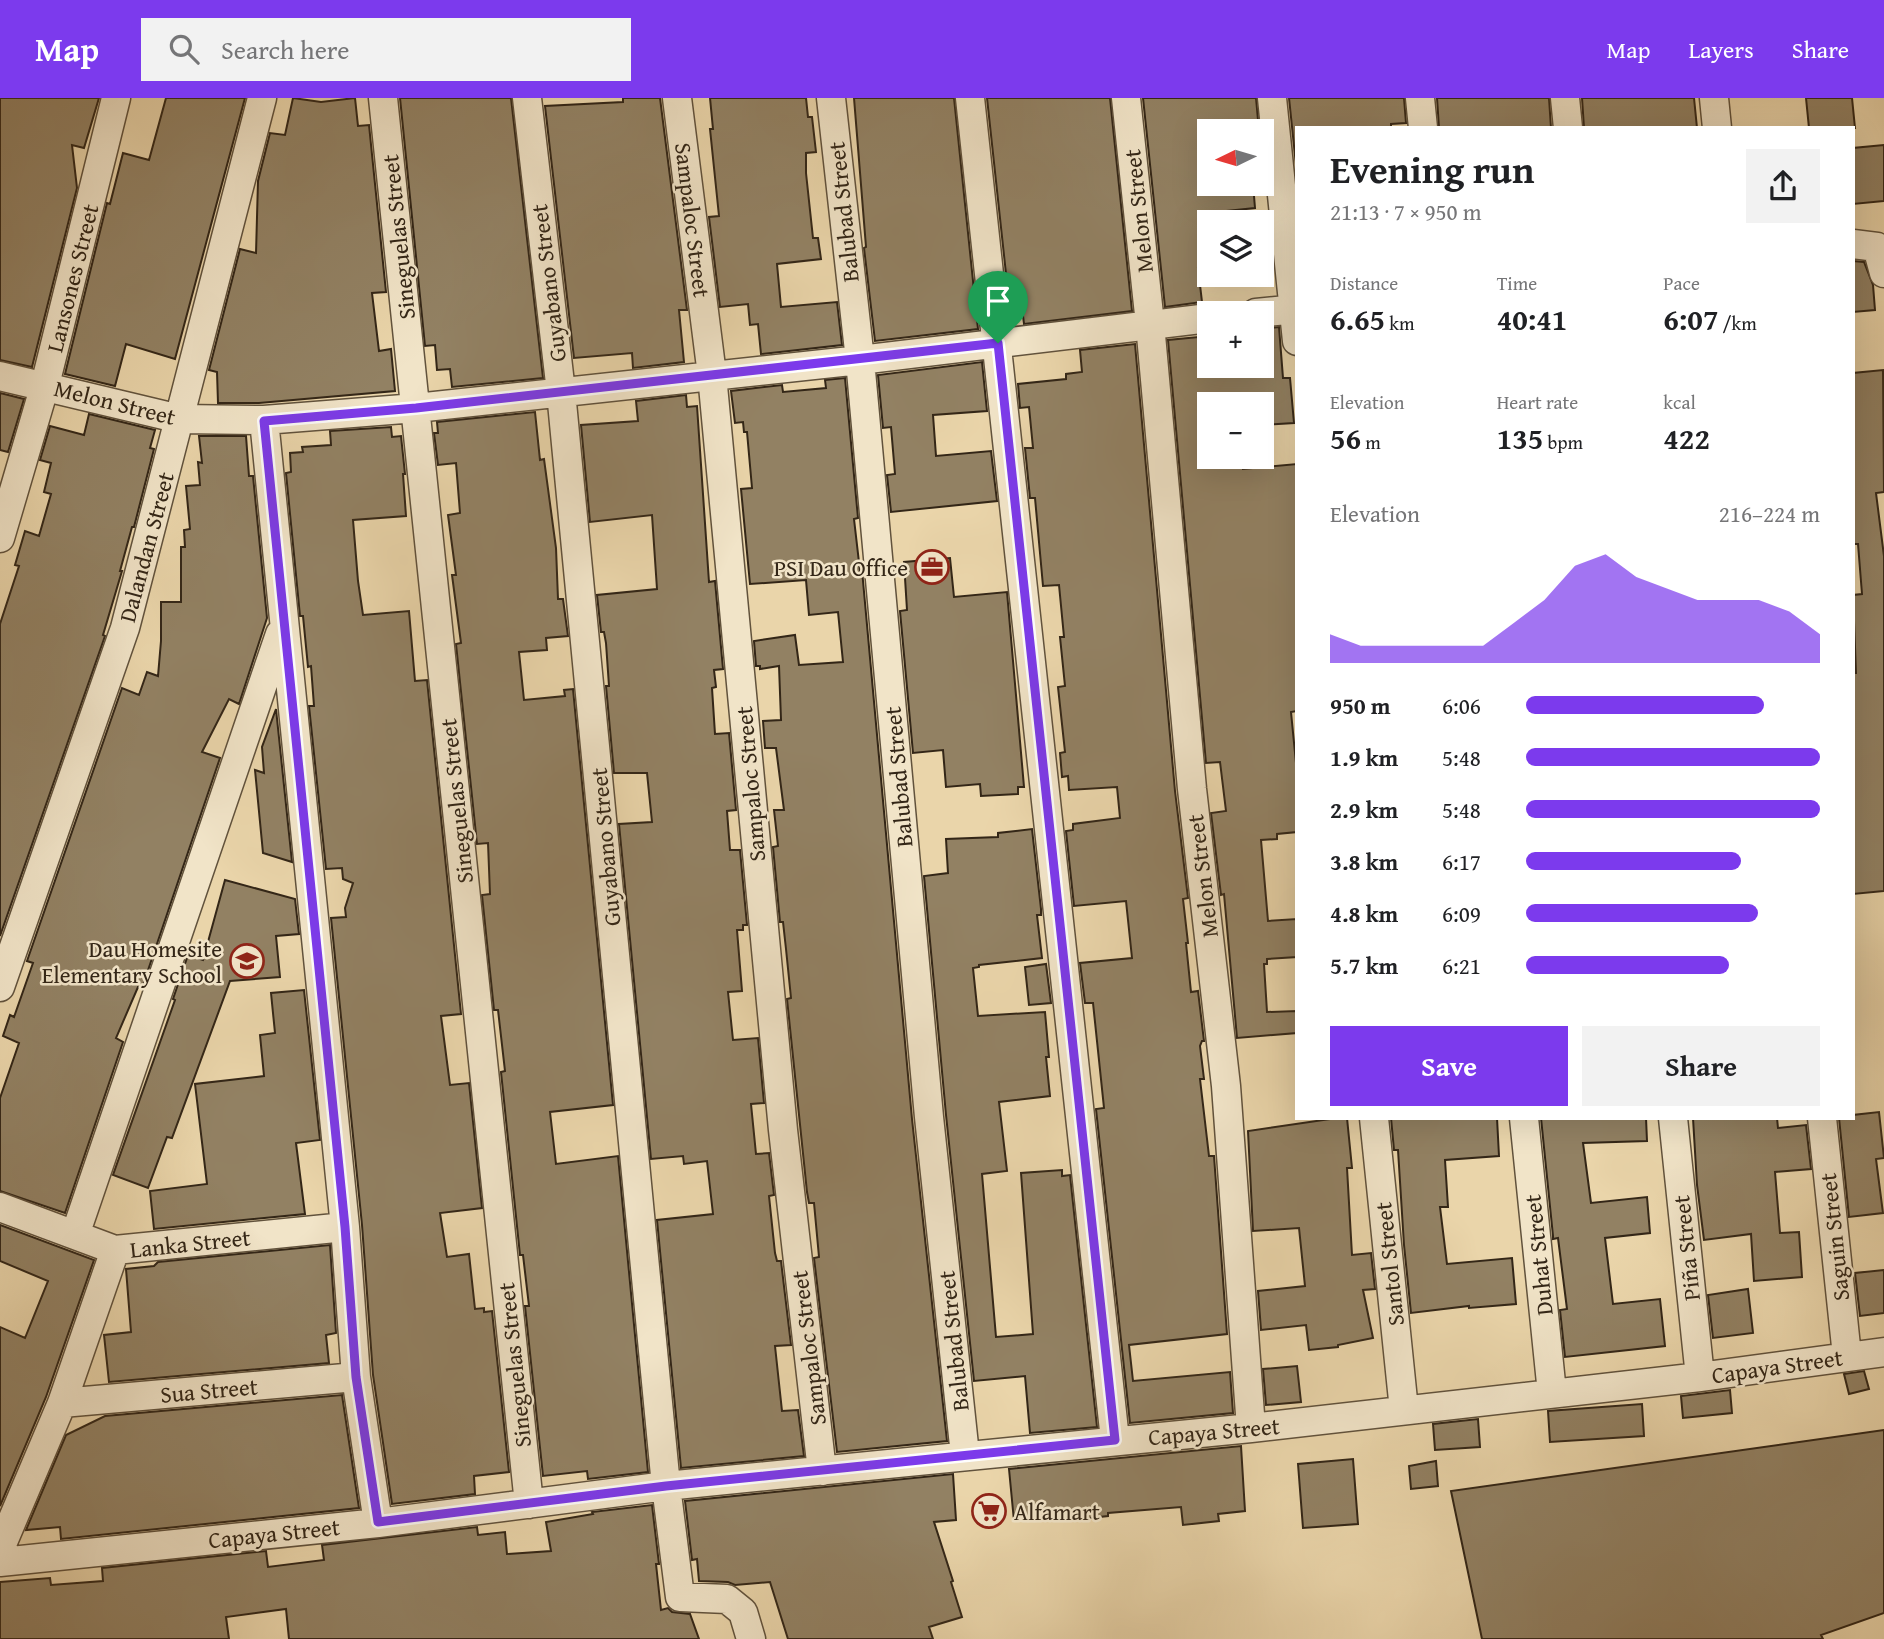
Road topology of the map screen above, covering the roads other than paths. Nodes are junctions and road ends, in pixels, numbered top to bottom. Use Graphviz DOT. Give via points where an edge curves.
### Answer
graph roads {
  1 [pos="116,98"];
  2 [pos="262,98"];
  3 [pos="383,98"];
  4 [pos="527,98"];
  5 [pos="677,98"];
  6 [pos="831,98"];
  7 [pos="970,98"];
  8 [pos="1126,98"];
  9 [pos="1272,98"];
  10 [pos="1420,98"];
  11 [pos="1565,98"];
  12 [pos="1714,98"];
  13 [pos="1423,126"];
  14 [pos="1568,126"];
  15 [pos="1717,126"];
  16 [pos="1295,309"];
  17 [pos="1274,311"];
  18 [pos="1197,319"];
  19 [pos="1150,324"];
  20 [pos="998,343"];
  21 [pos="860,360"];
  22 [pos="712,375"];
  23 [pos="0,376"];
  24 [pos="45,385"];
  25 [pos="561,392"];
  26 [pos="416,408"];
  27 [pos="180,419"];
  28 [pos="264,421"];
  29 [pos="0,538"];
  30 [pos="284,624"];
  31 [pos="0,987"];
  32 [pos="1374,1120"];
  33 [pos="1524,1120"];
  34 [pos="1672,1120"];
  35 [pos="1822,1120"];
  36 [pos="0,1207"];
  37 [pos="345,1227"];
  38 [pos="75,1235"];
  39 [pos="115,1250"];
  40 [pos="1884,1352"];
  41 [pos="1847,1356"];
  42 [pos="356,1377"];
  43 [pos="1700,1377"];
  44 [pos="1552,1392"];
  45 [pos="62,1403"];
  46 [pos="1404,1410"];
  47 [pos="1251,1428"];
  48 [pos="1115,1440"];
  49 [pos="965,1455"];
  50 [pos="822,1471"];
  51 [pos="666,1486"];
  52 [pos="529,1504"];
  53 [pos="378,1522"];
  54 [pos="0,1549"];
  55 [pos="0,1562"];
  56 [pos="751,1639"];
  1 -- 24 [label="street, Lansones Street"];
  2 -- 27 [label="street, Dalandan Street"];
  3 -- 26 [label="street, Sineguelas Street"];
  4 -- 25 [label="street, Guyabano Street"];
  5 -- 22 [label="street, Sampaloc Street"];
  6 -- 21 [label="street, Balubad Street"];
  7 -- 20 [label="street"];
  8 -- 19 [label="street, Melon Street"];
  9 -- 16 [label="street"];
  10 -- 13 [label="street"];
  11 -- 14 [label="street"];
  12 -- 15 [label="street"];
  16 -- 17 [label="street"];
  18 -- 19 [label="street, Melon Street"];
  19 -- 20 [label="street, Melon Street"];
  19 -- 47 [label="street, Melon Street" via="1192,789 1226,1086"];
  20 -- 21 [label="street, Melon Street"];
  20 -- 48 [label="street"];
  21 -- 22 [label="street, Melon Street"];
  21 -- 49 [label="street, Balubad Street"];
  22 -- 25 [label="street, Melon Street"];
  22 -- 50 [label="street, Sampaloc Street" via="781,1116"];
  23 -- 24 [label="street, Melon Street"];
  24 -- 27 [label="street, Melon Street"];
  24 -- 29 [label="street, Lansones Street"];
  25 -- 26 [label="street, Melon Street"];
  25 -- 51 [label="street, Guyabano Street"];
  26 -- 28 [label="street, Melon Street"];
  26 -- 52 [label="street, Sineguelas Street"];
  27 -- 28 [label="street, Melon Street"];
  27 -- 31 [label="street, Dalandan Street" via="125,628"];
  28 -- 30 [label="street"];
  30 -- 37 [label="street"];
  30 -- 38 [label="street"];
  32 -- 46 [label="street, Santol Street"];
  33 -- 44 [label="street, Duhat Street"];
  34 -- 43 [label="street, Piña Street"];
  35 -- 41 [label="street, Saguin Street"];
  36 -- 38 [label="street, Lanka Street"];
  37 -- 39 [label="street, Lanka Street"];
  37 -- 42 [label="street"];
  38 -- 39 [label="street, Lanka Street"];
  39 -- 45 [label="street"];
  40 -- 41 [label="street, Capaya Street"];
  41 -- 43 [label="street, Capaya Street"];
  42 -- 45 [label="street, Sua Street"];
  42 -- 53 [label="street"];
  43 -- 44 [label="street, Capaya Street"];
  44 -- 46 [label="street, Capaya Street"];
  45 -- 54 [label="street"];
  46 -- 47 [label="street, Capaya Street"];
  47 -- 48 [label="street, Capaya Street"];
  48 -- 49 [label="street, Capaya Street"];
  49 -- 50 [label="street, Capaya Street"];
  50 -- 51 [label="street, Capaya Street"];
  51 -- 52 [label="street, Capaya Street"];
  51 -- 56 [label="street, Guyabano Street" via="680,1597 727,1599 743,1612"];
  52 -- 53 [label="street, Capaya Street"];
  53 -- 55 [label="street, Capaya Street"];
}
